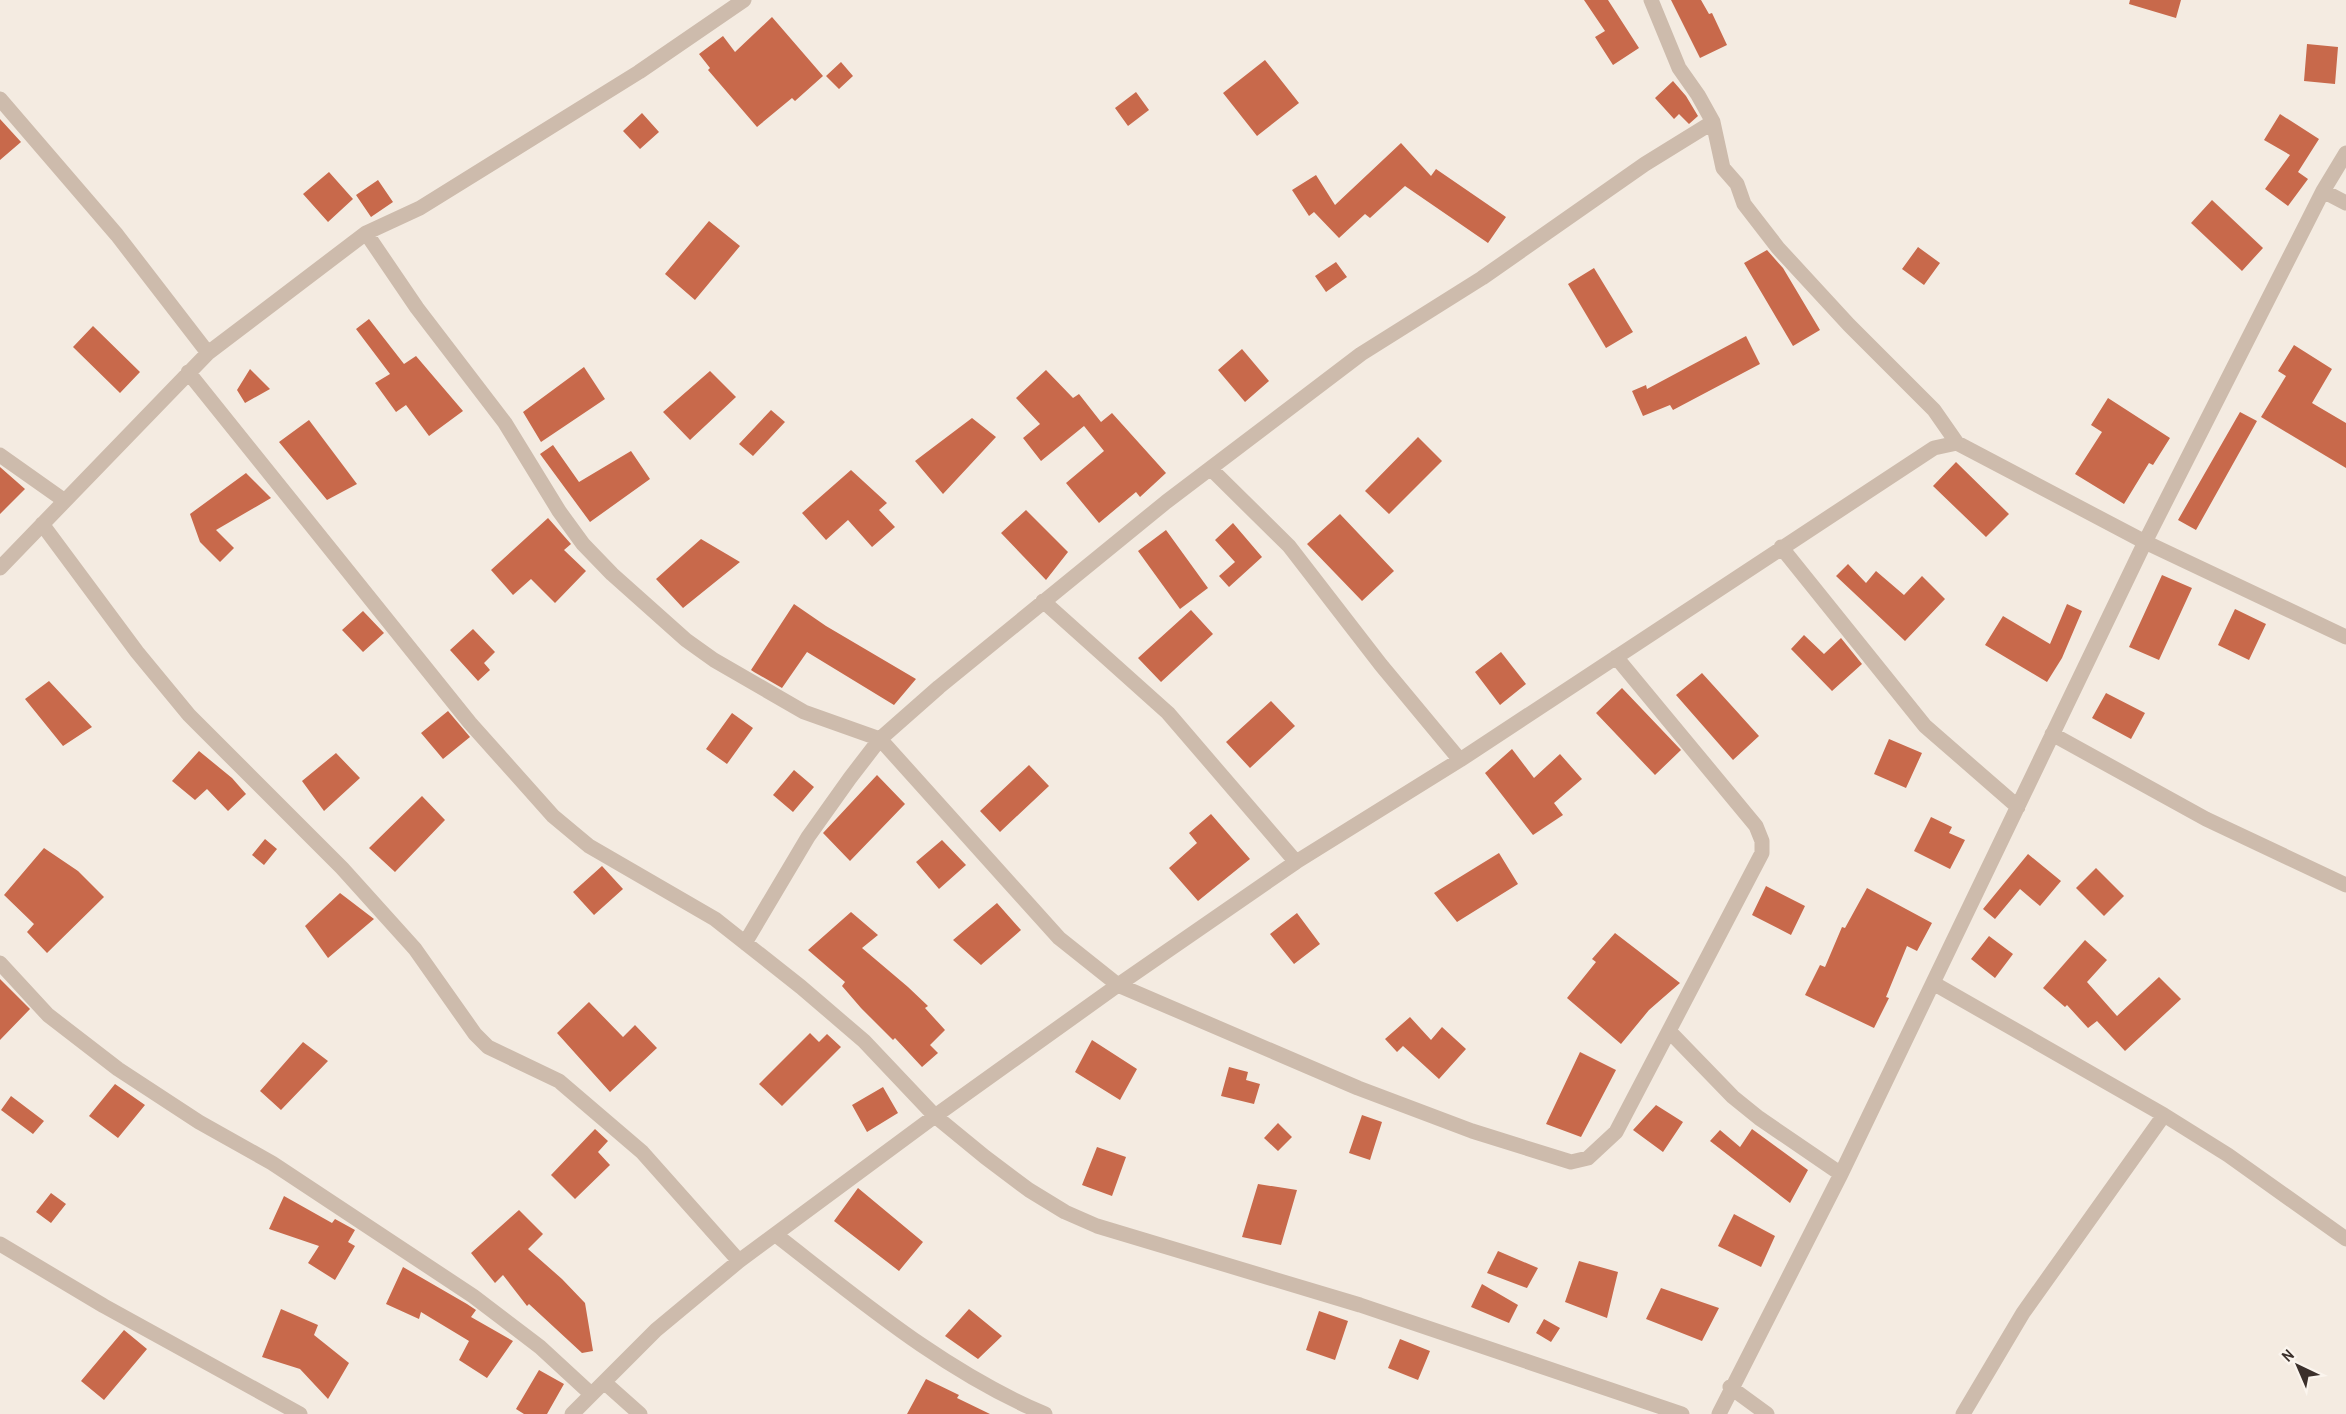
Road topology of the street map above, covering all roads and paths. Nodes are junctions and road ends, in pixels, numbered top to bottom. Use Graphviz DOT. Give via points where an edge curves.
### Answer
graph roads {
  1 [pos="744,0"];
  2 [pos="1651,0"];
  3 [pos="0,99"];
  4 [pos="1713,122"];
  5 [pos="2346,153"];
  6 [pos="2323,191"];
  7 [pos="2346,203"];
  8 [pos="366,233"];
  9 [pos="208,353"];
  10 [pos="188,372"];
  11 [pos="1957,442"];
  12 [pos="0,455"];
  13 [pos="1211,469"];
  14 [pos="65,501"];
  15 [pos="42,524"];
  16 [pos="2145,542"];
  17 [pos="1781,548"];
  18 [pos="0,568"];
  19 [pos="1043,601"];
  20 [pos="2346,638"];
  21 [pos="1616,657"];
  22 [pos="2052,734"];
  23 [pos="880,739"];
  24 [pos="1460,760"];
  25 [pos="2018,807"];
  26 [pos="1296,862"];
  27 [pos="2346,885"];
  28 [pos="745,943"];
  29 [pos="0,963"];
  30 [pos="1933,983"];
  31 [pos="1118,985"];
  32 [pos="1669,1031"];
  33 [pos="2164,1115"];
  34 [pos="935,1116"];
  35 [pos="1841,1174"];
  36 [pos="776,1235"];
  37 [pos="2346,1239"];
  38 [pos="0,1244"];
  39 [pos="739,1261"];
  40 [pos="604,1382"];
  41 [pos="1730,1387"];
  42 [pos="591,1394"];
  43 [pos="300,1414"];
  44 [pos="572,1414"];
  45 [pos="640,1414"];
  46 [pos="1045,1414"];
  47 [pos="1682,1414"];
  48 [pos="1719,1414"];
  49 [pos="1767,1414"];
  50 [pos="1963,1414"];
  1 -- 8 [label="street" via="639,72 440,195"];
  2 -- 4 [label="street" via="1679,68"];
  3 -- 9 [label="street" via="117,235"];
  4 -- 11 [label="street" via="1723,168 1737,184 1744,204 1778,248 1934,410"];
  4 -- 13 [label="street" via="1361,354"];
  5 -- 6 [label="street"];
  6 -- 7 [label="street"];
  6 -- 16 [label="street"];
  8 -- 9 [label="street"];
  8 -- 23 [label="street" via="417,309 505,423 559,511 612,574 714,660 804,712"];
  9 -- 10 [label="street"];
  10 -- 14 [label="street"];
  10 -- 28 [label="street" via="470,723 553,816 589,846 715,919"];
  11 -- 16 [label="street"];
  11 -- 17 [label="street" via="1934,448"];
  12 -- 14 [label="street"];
  13 -- 19 [label="street"];
  13 -- 24 [label="street" via="1289,546"];
  14 -- 15 [label="street"];
  15 -- 18 [label="street"];
  15 -- 39 [label="street" via="189,715 342,868 416,949 475,1034 488,1047 559,1081 642,1152"];
  16 -- 20 [label="street"];
  16 -- 22 [label="street"];
  17 -- 21 [label="street"];
  17 -- 25 [label="street" via="1925,726"];
  19 -- 23 [label="street"];
  19 -- 26 [label="street" via="1168,713"];
  21 -- 24 [label="street"];
  21 -- 32 [label="street" via="1756,826 1762,841 1762,853"];
  22 -- 25 [label="street"];
  22 -- 27 [label="street" via="2206,819"];
  23 -- 28 [label="street" via="808,837"];
  23 -- 31 [label="street" via="1070,949"];
  24 -- 26 [label="street"];
  25 -- 30 [label="street"];
  26 -- 31 [label="street"];
  28 -- 34 [label="street" via="864,1041"];
  29 -- 42 [label="street" via="48,1015 118,1069 199,1122 272,1163 473,1296 540,1347"];
  30 -- 33 [label="street"];
  30 -- 35 [label="street"];
  31 -- 32 [label="street" via="1358,1088 1472,1131 1571,1162 1588,1158 1616,1132"];
  31 -- 34 [label="street"];
  32 -- 35 [label="street" via="1733,1097"];
  33 -- 37 [label="street"];
  33 -- 50 [label="street" via="2024,1313"];
  34 -- 36 [label="street"];
  34 -- 47 [label="street" via="1029,1190 1097,1226 1360,1305"];
  35 -- 41 [label="street"];
  36 -- 39 [label="street"];
  36 -- 46 [label="street" via="947,1363"];
  38 -- 43 [label="street"];
  39 -- 40 [label="street" via="656,1330"];
  40 -- 42 [label="street"];
  40 -- 45 [label="street"];
  41 -- 48 [label="street"];
  41 -- 49 [label="street"];
  42 -- 44 [label="street"];
}
